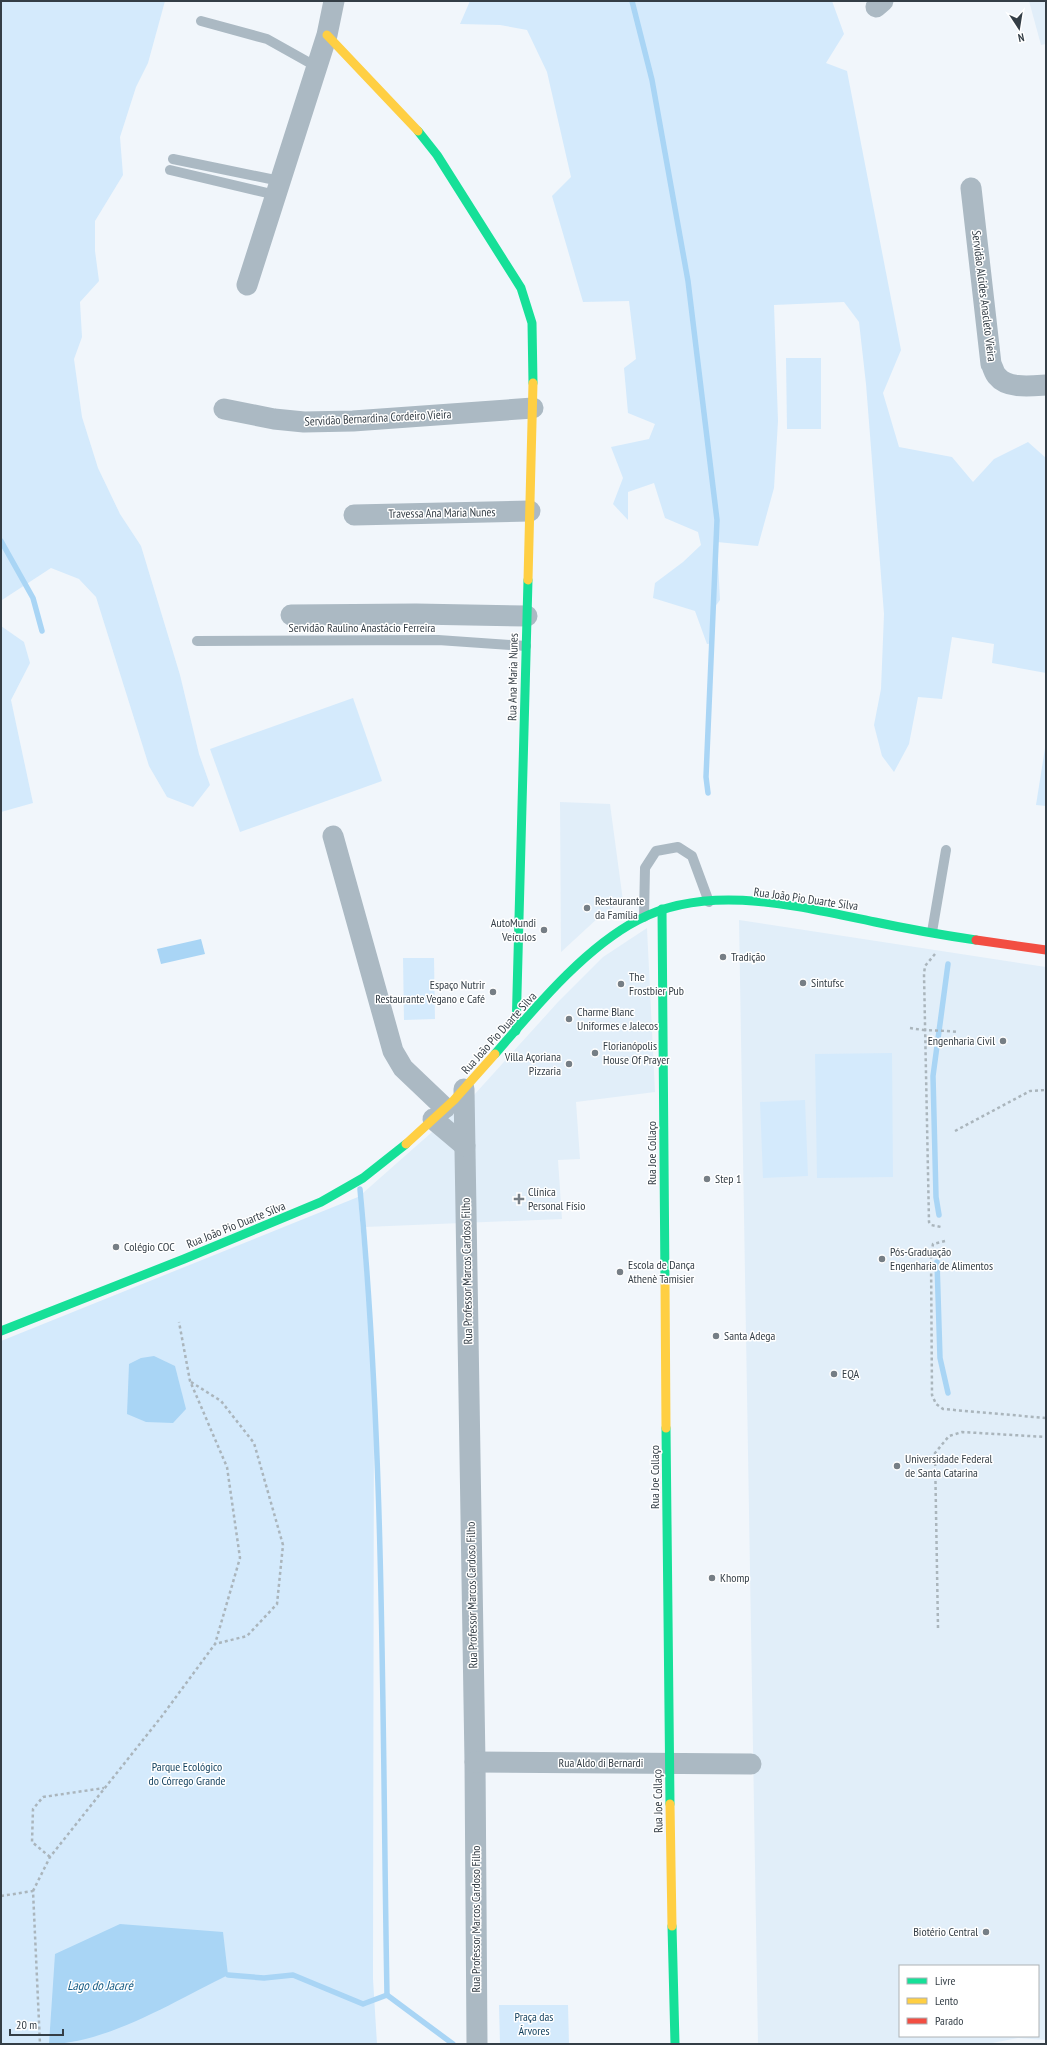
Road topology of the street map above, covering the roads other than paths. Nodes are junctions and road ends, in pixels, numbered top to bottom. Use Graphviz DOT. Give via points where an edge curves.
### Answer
graph roads {
  1 [pos="334,1"];
  2 [pos="201,21"];
  3 [pos="327,35"];
  4 [pos="317,67"];
  5 [pos="173,159"];
  6 [pos="170,170"];
  7 [pos="278,188"];
  8 [pos="971,188"];
  9 [pos="247,285"];
  10 [pos="1046,385"];
  11 [pos="533,408"];
  12 [pos="224,409"];
  13 [pos="530,511"];
  14 [pos="354,515"];
  15 [pos="290,615"];
  16 [pos="527,616"];
  17 [pos="197,641"];
  18 [pos="526,646"];
  19 [pos="333,836"];
  20 [pos="946,850"];
  21 [pos="709,902"];
  22 [pos="662,909"];
  23 [pos="644,917"];
  24 [pos="932,932"];
  25 [pos="1046,950"];
  26 [pos="516,1031"];
  27 [pos="464,1089"];
  28 [pos="439,1113"];
  29 [pos="465,1146"];
  30 [pos="1,1331"];
  31 [pos="475,1762"];
  32 [pos="669,1763"];
  33 [pos="751,1764"];
  34 [pos="477,2043"];
  35 [pos="675,2044"];
  1 -- 3 [label="street"];
  2 -- 4 [label="lane" via="267,39"];
  3 -- 4 [label="street"];
  3 -- 11 [label="street, Rua Ana Maria Nunes" via="423,136 521,288 532,323"];
  4 -- 7 [label="street"];
  5 -- 7 [label="lane"];
  6 -- 7 [label="lane"];
  7 -- 9 [label="street"];
  8 -- 10 [label="street, Servidão Alcides Anacleto Vieira" via="991,364 997,376 1008,383 1025,386"];
  11 -- 12 [label="street, Servidão Bernardina Cordeiro Vieira" via="304,422"];
  11 -- 13 [label="street, Rua Ana Maria Nunes"];
  13 -- 14 [label="street, Travessa Ana Maria Nunes"];
  13 -- 16 [label="street, Rua Ana Maria Nunes"];
  15 -- 16 [label="street"];
  16 -- 18 [label="street, Rua Ana Maria Nunes"];
  17 -- 18 [label="lane, Servidão Raulino Anastácio Ferreira" via="438,640"];
  18 -- 26 [label="street, Rua Ana Maria Nunes"];
  19 -- 28 [label="street" via="393,1051 403,1068"];
  20 -- 24 [label="lane"];
  21 -- 22 [label="street, Rua João Pio Duarte Silva"];
  21 -- 23 [label="lane" via="692,856 678,847 656,851 645,868"];
  21 -- 24 [label="street, Rua João Pio Duarte Silva" via="787,906"];
  22 -- 23 [label="street, Rua João Pio Duarte Silva"];
  22 -- 32 [label="street, Rua Joe Collaço"];
  23 -- 26 [label="street, Rua João Pio Duarte Silva" via="592,953"];
  24 -- 25 [label="street, Rua João Pio Duarte Silva"];
  26 -- 27 [label="street, Rua João Pio Duarte Silva"];
  27 -- 28 [label="street, Rua João Pio Duarte Silva"];
  27 -- 29 [label="street, Rua Professor Marcos Cardoso Filho"];
  28 -- 29 [label="street"];
  28 -- 30 [label="street, Rua João Pio Duarte Silva" via="410,1142 337,1195 215,1247"];
  29 -- 31 [label="street, Rua Professor Marcos Cardoso Filho"];
  31 -- 32 [label="street, Rua Aldo di Bernardi"];
  31 -- 34 [label="street, Rua Professor Marcos Cardoso Filho"];
  32 -- 33 [label="street, Rua Aldo di Bernardi"];
  32 -- 35 [label="street, Rua Joe Collaço"];
}
